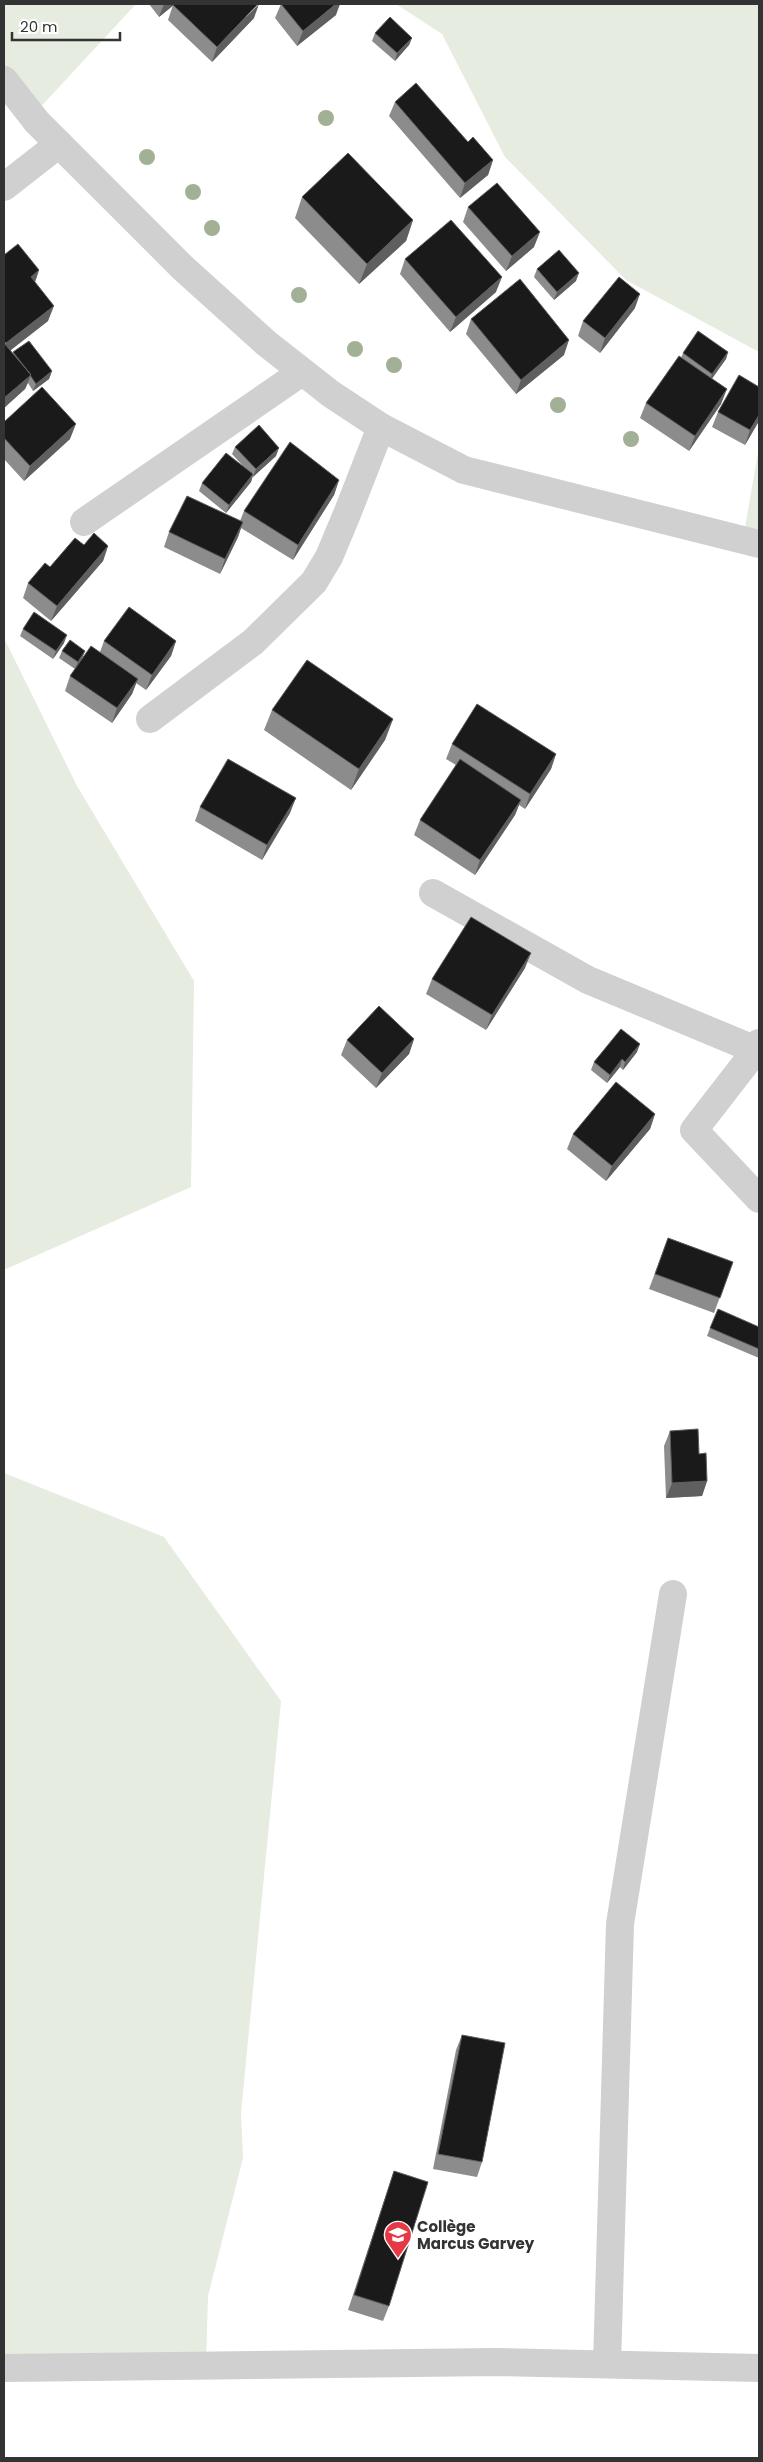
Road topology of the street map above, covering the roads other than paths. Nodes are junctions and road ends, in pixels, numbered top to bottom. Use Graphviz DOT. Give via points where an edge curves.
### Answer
graph roads {
  1 [pos="4,80"];
  2 [pos="59,144"];
  3 [pos="4,186"];
  4 [pos="302,372"];
  5 [pos="381,427"];
  6 [pos="84,522"];
  7 [pos="759,544"];
  8 [pos="150,719"];
  9 [pos="433,893"];
  10 [pos="758,1047"];
  11 [pos="759,1199"];
  12 [pos="673,1594"];
  13 [pos="607,2364"];
  14 [pos="4,2368"];
  15 [pos="759,2368"];
  1 -- 2 [label="street"];
  2 -- 3 [label="street"];
  2 -- 4 [label="street" via="183,268"];
  4 -- 5 [label="street"];
  4 -- 6 [label="street"];
  5 -- 7 [label="street" via="464,470"];
  5 -- 8 [label="street" via="348,514 314,582 253,642"];
  9 -- 10 [label="street" via="588,980"];
  10 -- 11 [label="street" via="694,1130"];
  12 -- 13 [label="street" via="620,1924"];
  13 -- 14 [label="street" via="494,2362"];
  13 -- 15 [label="street"];
}
